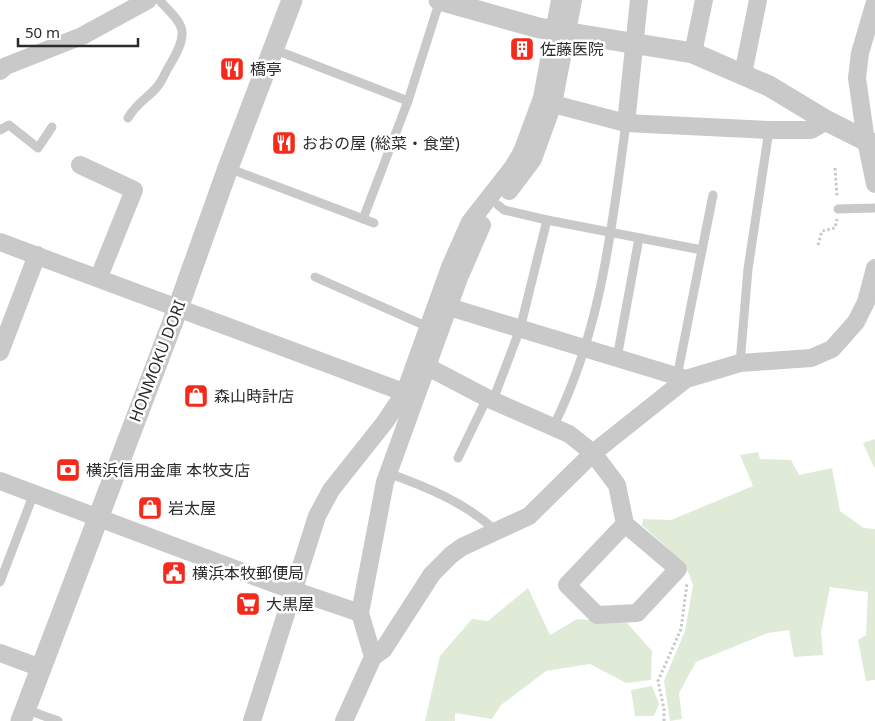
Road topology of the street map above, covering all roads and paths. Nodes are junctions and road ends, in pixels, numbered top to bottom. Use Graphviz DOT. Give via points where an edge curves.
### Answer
graph roads {
  1 [pos="148,0"];
  2 [pos="159,0"];
  3 [pos="292,0"];
  4 [pos="560,0"];
  5 [pos="573,0"];
  6 [pos="639,0"];
  7 [pos="704,0"];
  8 [pos="758,0"];
  9 [pos="445,1"];
  10 [pos="875,2"];
  11 [pos="561,32"];
  12 [pos="634,43"];
  13 [pos="272,49"];
  14 [pos="693,53"];
  15 [pos="0,71"];
  16 [pos="743,74"];
  17 [pos="408,101"];
  18 [pos="553,104"];
  19 [pos="128,118"];
  20 [pos="827,121"];
  21 [pos="626,123"];
  22 [pos="52,127"];
  23 [pos="0,130"];
  24 [pos="769,130"];
  25 [pos="870,143"];
  26 [pos="80,164"];
  27 [pos="228,168"];
  28 [pos="875,184"];
  29 [pos="713,195"];
  30 [pos="498,205"];
  31 [pos="875,208"];
  32 [pos="838,209"];
  33 [pos="363,219"];
  34 [pos="548,220"];
  35 [pos="374,223"];
  36 [pos="612,232"];
  37 [pos="639,238"];
  38 [pos="0,242"];
  39 [pos="702,250"];
  40 [pos="36,255"];
  41 [pos="875,268"];
  42 [pos="315,277"];
  43 [pos="99,278"];
  44 [pos="871,303"];
  45 [pos="449,306"];
  46 [pos="178,308"];
  47 [pos="428,327"];
  48 [pos="520,329"];
  49 [pos="586,349"];
  50 [pos="0,352"];
  51 [pos="618,358"];
  52 [pos="740,363"];
  53 [pos="428,367"];
  54 [pos="681,378"];
  55 [pos="411,394"];
  56 [pos="490,399"];
  57 [pos="553,427"];
  58 [pos="593,452"];
  59 [pos="458,458"];
  60 [pos="388,473"];
  61 [pos="0,481"];
  62 [pos="34,493"];
  63 [pos="97,516"];
  64 [pos="624,524"];
  65 [pos="496,532"];
  66 [pos="0,582"];
  67 [pos="292,590"];
  68 [pos="360,613"];
  69 [pos="0,653"];
  70 [pos="374,657"];
  71 [pos="41,668"];
  72 [pos="664,709"];
  73 [pos="23,715"];
  74 [pos="58,721"];
  75 [pos="252,721"];
  76 [pos="344,721"];
  77 [pos="664,721"];
  1 -- 15 [label="street" via="100,28"];
  2 -- 19 [label="lane" via="177,19 182,44 158,87 139,102"];
  3 -- 13 [label="street, HONMOKU DORI"];
  4 -- 11 [label="street"];
  5 -- 11 [label="street"];
  6 -- 12 [label="street"];
  7 -- 14 [label="street"];
  8 -- 16 [label="street"];
  9 -- 11 [label="street"];
  9 -- 17 [label="lane"];
  10 -- 25 [label="street" via="860,53 857,78"];
  11 -- 12 [label="street"];
  11 -- 18 [label="street"];
  11 -- 47 [label="street" via="522,152 470,222"];
  12 -- 14 [label="street"];
  12 -- 21 [label="street"];
  13 -- 17 [label="lane"];
  13 -- 27 [label="street, HONMOKU DORI"];
  14 -- 16 [label="street"];
  16 -- 20 [label="street"];
  17 -- 33 [label="lane"];
  18 -- 21 [label="street"];
  18 -- 30 [label="street" via="532,159"];
  20 -- 24 [label="street" via="811,130"];
  20 -- 25 [label="street"];
  21 -- 24 [label="street"];
  21 -- 36 [label="lane"];
  22 -- 23 [label="lane" via="38,148 9,125"];
  24 -- 52 [label="lane" via="748,269"];
  25 -- 28 [label="street"];
  26 -- 43 [label="street" via="134,190"];
  27 -- 33 [label="lane"];
  27 -- 46 [label="street, HONMOKU DORI"];
  29 -- 39 [label="lane"];
  30 -- 34 [label="lane" via="504,210"];
  30 -- 45 [label="street" via="482,225"];
  31 -- 32 [label="lane"];
  33 -- 35 [label="lane"];
  34 -- 36 [label="lane"];
  34 -- 48 [label="lane"];
  36 -- 37 [label="lane"];
  36 -- 49 [label="lane"];
  37 -- 39 [label="lane"];
  37 -- 51 [label="lane"];
  38 -- 40 [label="street"];
  39 -- 54 [label="lane"];
  40 -- 43 [label="street"];
  40 -- 50 [label="street"];
  41 -- 44 [label="street"];
  42 -- 47 [label="lane"];
  43 -- 46 [label="street"];
  44 -- 52 [label="street" via="832,349 811,358"];
  45 -- 48 [label="street"];
  45 -- 53 [label="street"];
  46 -- 55 [label="street"];
  46 -- 63 [label="street, HONMOKU DORI"];
  47 -- 55 [label="street"];
  48 -- 49 [label="street"];
  48 -- 56 [label="lane"];
  49 -- 51 [label="street"];
  49 -- 57 [label="lane"];
  51 -- 54 [label="street"];
  52 -- 54 [label="street"];
  53 -- 55 [label="street"];
  53 -- 56 [label="street"];
  54 -- 58 [label="street"];
  55 -- 60 [label="street"];
  55 -- 67 [label="street" via="331,490 309,535"];
  56 -- 57 [label="street"];
  56 -- 59 [label="lane"];
  57 -- 58 [label="street" via="569,434"];
  58 -- 64 [label="street" via="617,486"];
  58 -- 65 [label="street" via="529,516"];
  60 -- 65 [label="lane" via="425,486 479,515"];
  60 -- 68 [label="street"];
  61 -- 62 [label="street"];
  62 -- 63 [label="street"];
  62 -- 66 [label="lane"];
  63 -- 67 [label="street"];
  63 -- 71 [label="street, HONMOKU DORI"];
  64 -- 64 [label="street" via="678,570 637,613 597,615 567,585"];
  65 -- 70 [label="street" via="462,547 438,566 383,650"];
  67 -- 68 [label="street"];
  67 -- 75 [label="street"];
  68 -- 70 [label="street"];
  69 -- 71 [label="street"];
  70 -- 76 [label="street"];
  71 -- 73 [label="street, HONMOKU DORI"];
  72 -- 77 [label="path"];
  73 -- 74 [label="lane"];
}
